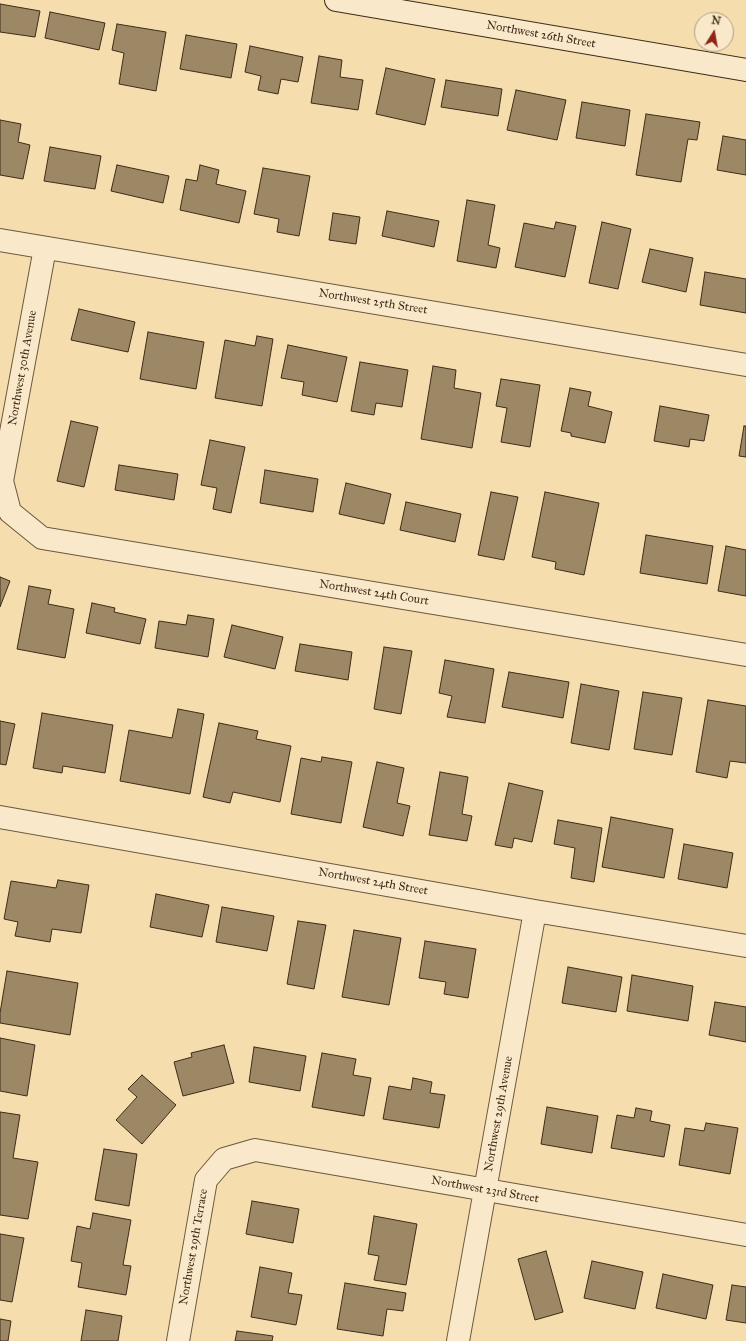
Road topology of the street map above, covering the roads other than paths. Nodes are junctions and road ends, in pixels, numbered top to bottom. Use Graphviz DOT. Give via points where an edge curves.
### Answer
graph roads {
  1 [pos="336,0"];
  2 [pos="746,70"];
  3 [pos="0,240"];
  4 [pos="45,248"];
  5 [pos="746,364"];
  6 [pos="10,512"];
  7 [pos="746,655"];
  8 [pos="0,817"];
  9 [pos="535,911"];
  10 [pos="746,946"];
  11 [pos="224,1159"];
  12 [pos="485,1190"];
  13 [pos="746,1235"];
  14 [pos="178,1341"];
  15 [pos="458,1341"];
  1 -- 2 [label="street, Northwest 26th Street"];
  3 -- 4 [label="street, Northwest 25th Street"];
  4 -- 5 [label="street, Northwest 25th Street"];
  4 -- 6 [label="street, Northwest 30th Avenue" via="2,481"];
  6 -- 7 [label="street, Northwest 24th Court" via="42,538"];
  8 -- 9 [label="street, Northwest 24th Street"];
  9 -- 10 [label="street, Northwest 24th Street"];
  9 -- 12 [label="street, Northwest 29th Avenue"];
  11 -- 12 [label="street, Northwest 23rd Street" via="255,1150"];
  11 -- 14 [label="street, Northwest 29th Terrace" via="206,1180"];
  12 -- 13 [label="street, Northwest 23rd Street"];
  12 -- 15 [label="street, Northwest 29th Avenue"];
}
